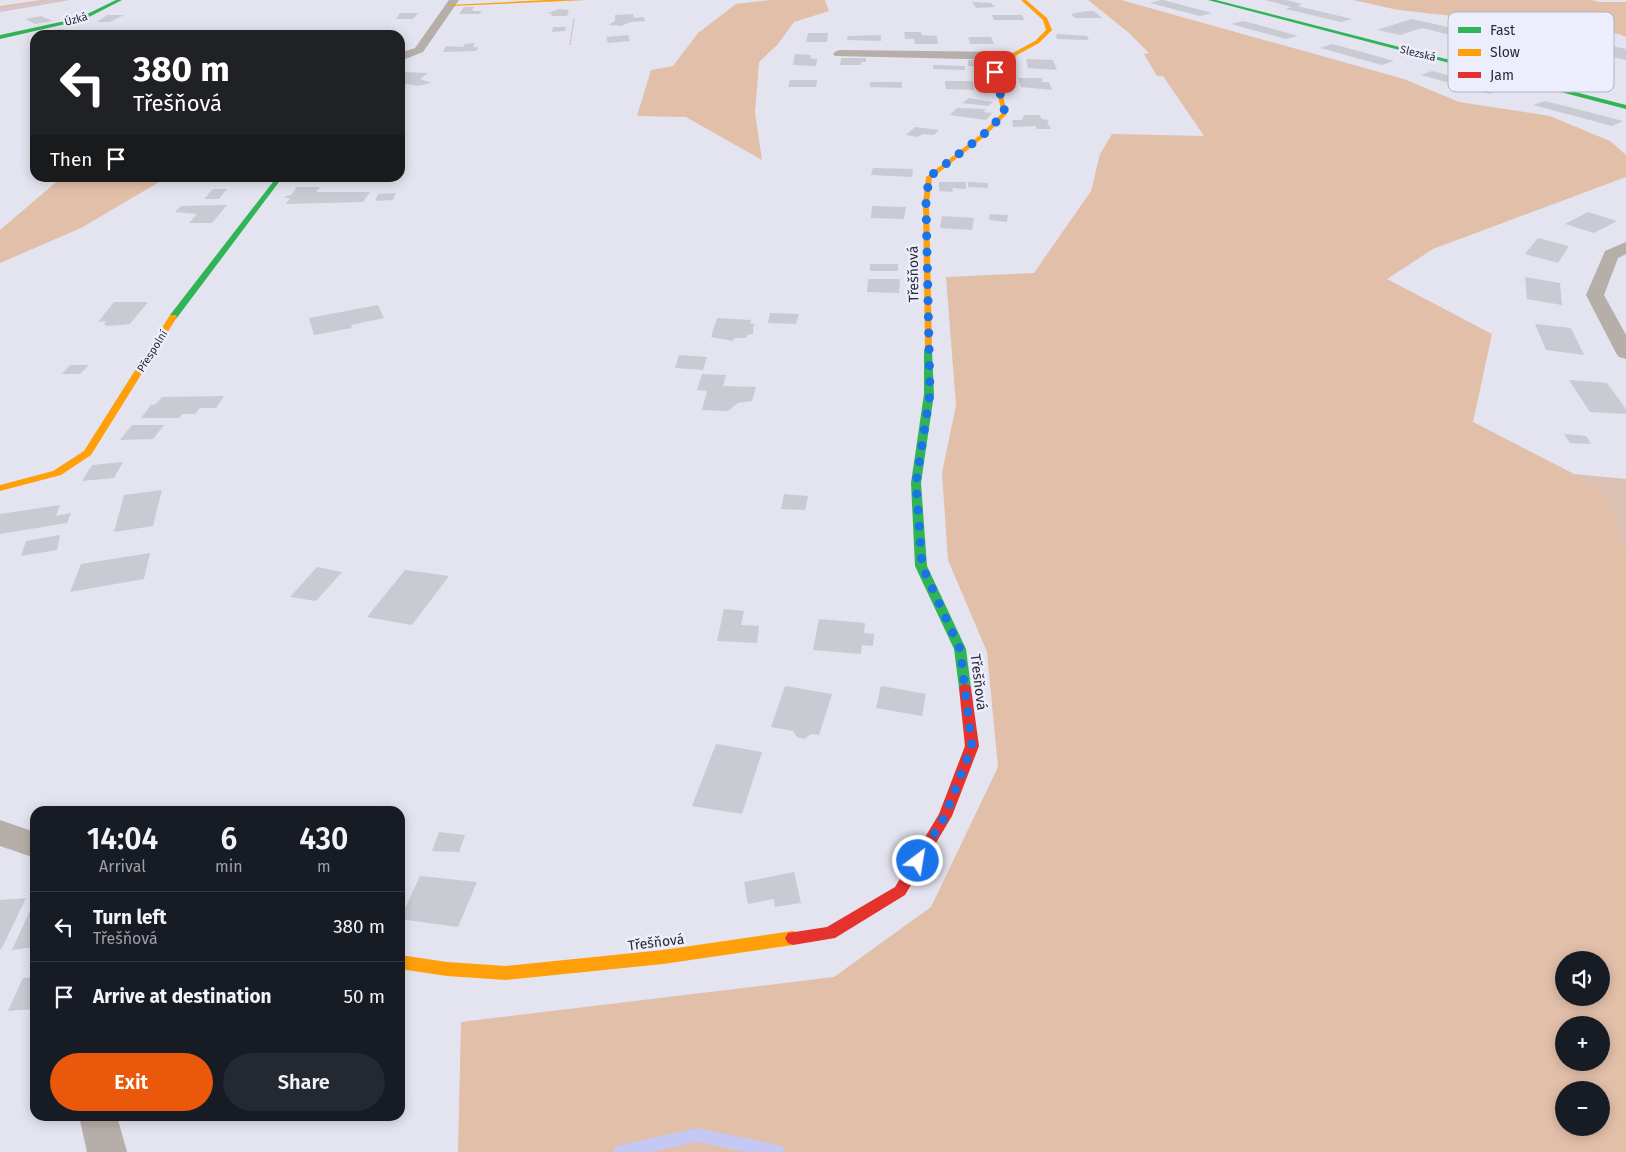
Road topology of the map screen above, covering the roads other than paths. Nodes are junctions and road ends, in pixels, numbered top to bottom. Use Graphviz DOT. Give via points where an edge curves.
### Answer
graph roads {
  1 [pos="120,0"];
  2 [pos="579,0"];
  3 [pos="1023,0"];
  4 [pos="1210,0"];
  5 [pos="452,2"];
  6 [pos="0,37"];
  7 [pos="839,54"];
  8 [pos="405,55"];
  9 [pos="1011,56"];
  10 [pos="1448,61"];
  11 [pos="1568,92"];
  12 [pos="1626,107"];
  13 [pos="276,182"];
  14 [pos="1626,247"];
  15 [pos="1626,353"];
  16 [pos="0,488"];
  17 [pos="0,833"];
  18 [pos="30,842"];
  19 [pos="405,963"];
  20 [pos="99,1121"];
  21 [pos="107,1152"];
  1 -- 6 [label="street, Úzká" via="81,18"];
  2 -- 5 [label="street"];
  3 -- 9 [label="street, Třešňová" via="1045,19 1049,30 1037,42"];
  4 -- 10 [label="street, Slezská"];
  5 -- 8 [label="street" via="419,50"];
  7 -- 9 [label="street"];
  9 -- 19 [label="street, Třešňová" via="995,72 1005,113 982,136 929,177 926,203 930,394 916,483 922,566 960,649 972,746 945,816 900,891 830,933 673,956 506,973"];
  11 -- 12 [label="street, Slezská"];
  13 -- 16 [label="street, Přespolní" via="175,314 88,453 57,473"];
  14 -- 15 [label="street" via="1611,255 1595,295"];
  17 -- 18 [label="street"];
  20 -- 21 [label="street"];
}
